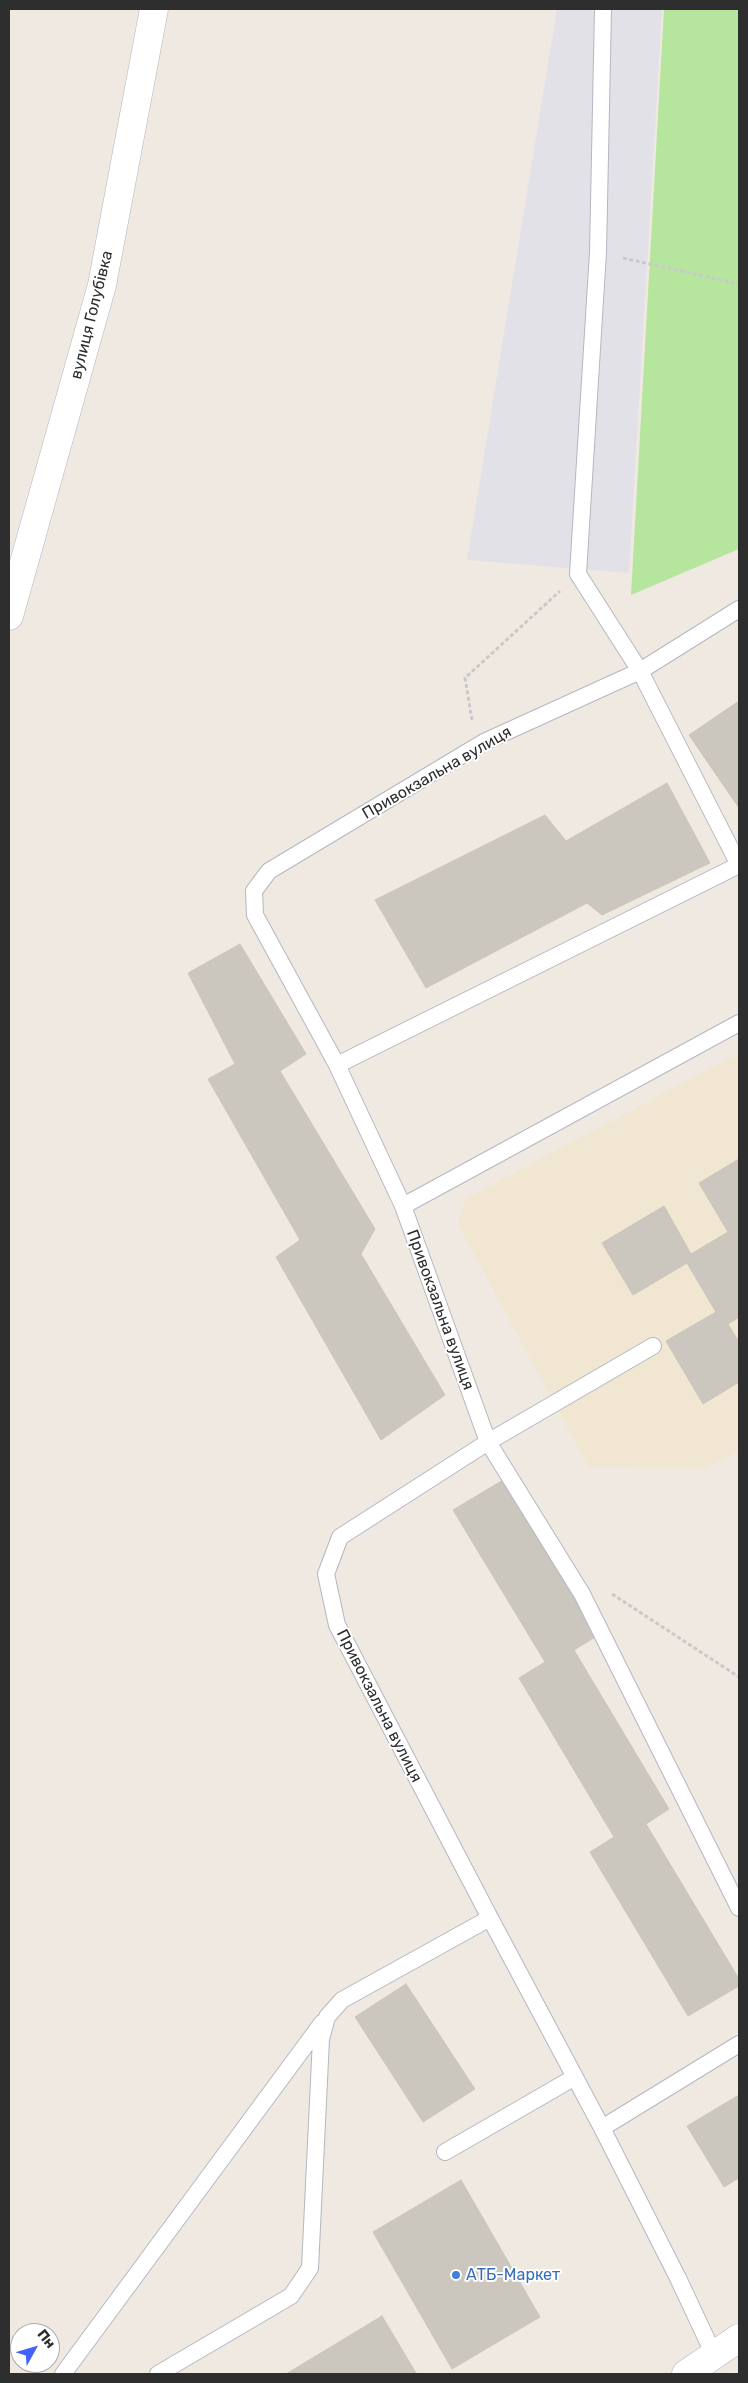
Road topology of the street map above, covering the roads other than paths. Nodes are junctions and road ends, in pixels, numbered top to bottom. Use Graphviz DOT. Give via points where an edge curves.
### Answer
graph roads {
  1 [pos="154,9"];
  2 [pos="604,9"];
  3 [pos="739,609"];
  4 [pos="9,616"];
  5 [pos="640,672"];
  6 [pos="739,865"];
  7 [pos="739,1023"];
  8 [pos="337,1065"];
  9 [pos="403,1206"];
  10 [pos="653,1346"];
  11 [pos="488,1442"];
  12 [pos="739,1908"];
  13 [pos="490,1918"];
  14 [pos="327,2017"];
  15 [pos="739,2044"];
  16 [pos="575,2077"];
  17 [pos="602,2128"];
  18 [pos="446,2152"];
  19 [pos="739,2338"];
  20 [pos="714,2355"];
  21 [pos="63,2374"];
  22 [pos="158,2374"];
  23 [pos="686,2374"];
  1 -- 4 [label="street, вулиця Голубівка" via="102,285"];
  2 -- 5 [label="lane" via="598,252 578,574"];
  3 -- 5 [label="lane, Привокзальна вулиця"];
  5 -- 6 [label="lane"];
  5 -- 8 [label="lane, Привокзальна вулиця" via="484,742 270,871 254,891 256,915"];
  6 -- 8 [label="lane"];
  7 -- 9 [label="lane"];
  8 -- 9 [label="lane, Привокзальна вулиця"];
  9 -- 11 [label="lane, Привокзальна вулиця"];
  10 -- 11 [label="lane, Привокзальна вулиця"];
  11 -- 12 [label="lane, Привокзальна вулиця" via="582,1594"];
  11 -- 13 [label="lane, Привокзальна вулиця" via="340,1536 326,1574 337,1625"];
  13 -- 14 [label="lane" via="342,2000"];
  13 -- 16 [label="lane, Привокзальна вулиця"];
  14 -- 21 [label="lane"];
  14 -- 22 [label="lane" via="321,2039 310,2268 291,2296"];
  15 -- 17 [label="lane"];
  16 -- 17 [label="lane, Привокзальна вулиця"];
  16 -- 18 [label="lane"];
  17 -- 20 [label="lane, Привокзальна вулиця"];
  19 -- 20 [label="street"];
  20 -- 23 [label="street"];
}
